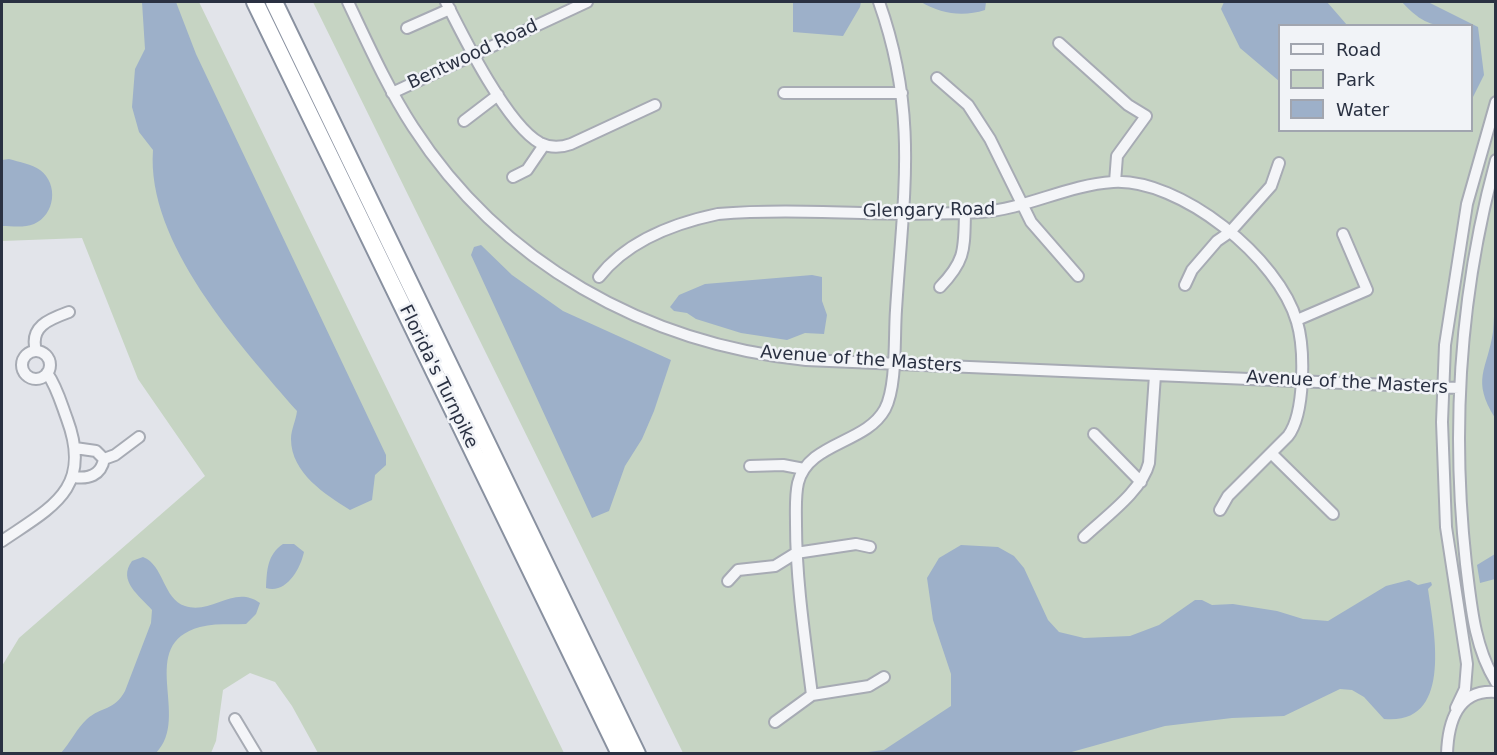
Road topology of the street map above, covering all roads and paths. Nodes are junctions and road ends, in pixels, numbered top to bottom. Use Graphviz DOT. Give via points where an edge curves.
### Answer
graph roads {
  1 [pos="255,2"];
  2 [pos="274,2"];
  3 [pos="348,2"];
  4 [pos="587,2"];
  5 [pos="879,2"];
  6 [pos="448,5"];
  7 [pos="407,28"];
  8 [pos="1059,43"];
  9 [pos="473,55"];
  10 [pos="937,78"];
  11 [pos="392,93"];
  12 [pos="784,93"];
  13 [pos="902,93"];
  14 [pos="498,95"];
  15 [pos="1496,102"];
  16 [pos="655,105"];
  17 [pos="464,121"];
  18 [pos="544,145"];
  19 [pos="1496,160"];
  20 [pos="1279,163"];
  21 [pos="513,177"];
  22 [pos="1115,182"];
  23 [pos="1024,205"];
  24 [pos="904,212"];
  25 [pos="965,213"];
  26 [pos="1230,232"];
  27 [pos="1343,234"];
  28 [pos="1078,276"];
  29 [pos="599,277"];
  30 [pos="1185,285"];
  31 [pos="940,287"];
  32 [pos="69,312"];
  33 [pos="1297,320"];
  34 [pos="36,351"];
  35 [pos="893,364"];
  36 [pos="47,373"];
  37 [pos="1155,375"];
  38 [pos="1300,381"];
  39 [pos="1443,387"];
  40 [pos="1459,388"];
  41 [pos="1094,434"];
  42 [pos="139,437"];
  43 [pos="75,448"];
  44 [pos="1271,453"];
  45 [pos="104,459"];
  46 [pos="750,466"];
  47 [pos="804,469"];
  48 [pos="74,477"];
  49 [pos="1141,482"];
  50 [pos="1220,510"];
  51 [pos="1333,514"];
  52 [pos="1084,537"];
  53 [pos="2,541"];
  54 [pos="870,547"];
  55 [pos="796,553"];
  56 [pos="728,581"];
  57 [pos="884,677"];
  58 [pos="1496,682"];
  59 [pos="1496,692"];
  60 [pos="812,695"];
  61 [pos="1456,708"];
  62 [pos="236,719"];
  63 [pos="774,722"];
  64 [pos="256,753"];
  65 [pos="620,753"];
  66 [pos="637,753"];
  67 [pos="1447,753"];
  1 -- 65 [label="highway, Florida's Turnpike"];
  2 -- 66 [label="highway, Florida's Turnpike"];
  3 -- 11 [label="street, Avenue of the Masters"];
  4 -- 9 [label="street, Bentwood Road"];
  5 -- 13 [label="street"];
  6 -- 7 [label="street"];
  6 -- 9 [label="street"];
  8 -- 22 [label="street" via="1128,105 1146,116 1117,156"];
  9 -- 11 [label="street, Bentwood Road"];
  9 -- 14 [label="street"];
  10 -- 23 [label="street" via="968,105"];
  11 -- 35 [label="street, Avenue of the Masters" via="430,152 480,210 536,259 589,294 654,325 731,349 806,360"];
  12 -- 13 [label="street"];
  13 -- 24 [label="street" via="907,157"];
  14 -- 17 [label="street"];
  14 -- 18 [label="street" via="532,137"];
  15 -- 39 [label="street" via="1478,159 1458,249"];
  16 -- 18 [label="street" via="571,144"];
  18 -- 21 [label="street" via="527,170"];
  19 -- 40 [label="street" via="1475,254"];
  20 -- 26 [label="street" via="1271,186"];
  22 -- 23 [label="street, Glengary Road" via="1083,186"];
  22 -- 26 [label="street, Glengary Road" via="1160,189"];
  23 -- 25 [label="street, Glengary Road"];
  23 -- 28 [label="street" via="1037,231"];
  24 -- 25 [label="street, Glengary Road"];
  24 -- 29 [label="street, Glengary Road" via="738,212 708,216 679,224 635,245 618,256"];
  24 -- 35 [label="street"];
  25 -- 31 [label="street" via="958,269"];
  26 -- 30 [label="street" via="1192,270"];
  26 -- 33 [label="street, Glengary Road" via="1270,271 1290,301"];
  27 -- 33 [label="street" via="1367,290"];
  32 -- 34 [label="street" via="39,328 34,339"];
  33 -- 38 [label="street, Glengary Road"];
  34 -- 36 [label="street" via="49,361"];
  34 -- 36 [label="street" via="24,358 23,371 34,379"];
  35 -- 37 [label="street, Avenue of the Masters"];
  35 -- 47 [label="street" via="888,399 876,421 817,456"];
  36 -- 43 [label="street"];
  37 -- 38 [label="street, Avenue of the Masters"];
  37 -- 49 [label="street" via="1149,463"];
  38 -- 39 [label="street, Avenue of the Masters"];
  38 -- 44 [label="street, Glengary Road" via="1297,421"];
  39 -- 40 [label="street, Avenue of the Masters"];
  39 -- 61 [label="street" via="1446,527 1467,664 1465,689"];
  40 -- 58 [label="street" via="1460,485 1468,577 1482,660"];
  41 -- 49 [label="street"];
  42 -- 45 [label="street"];
  43 -- 45 [label="street" via="96,451"];
  43 -- 48 [label="street"];
  44 -- 50 [label="street, Glengary Road" via="1228,496"];
  44 -- 51 [label="street"];
  45 -- 48 [label="street" via="95,474"];
  46 -- 47 [label="street"];
  47 -- 55 [label="street" via="797,492"];
  48 -- 53 [label="street" via="52,507"];
  49 -- 52 [label="street"];
  54 -- 55 [label="street" via="856,544"];
  55 -- 56 [label="street" via="775,566 738,570"];
  55 -- 60 [label="street"];
  57 -- 60 [label="street" via="869,686"];
  59 -- 61 [label="street" via="1476,695"];
  60 -- 63 [label="street"];
  61 -- 67 [label="street" via="1450,721"];
  62 -- 64 [label="street"];
}
